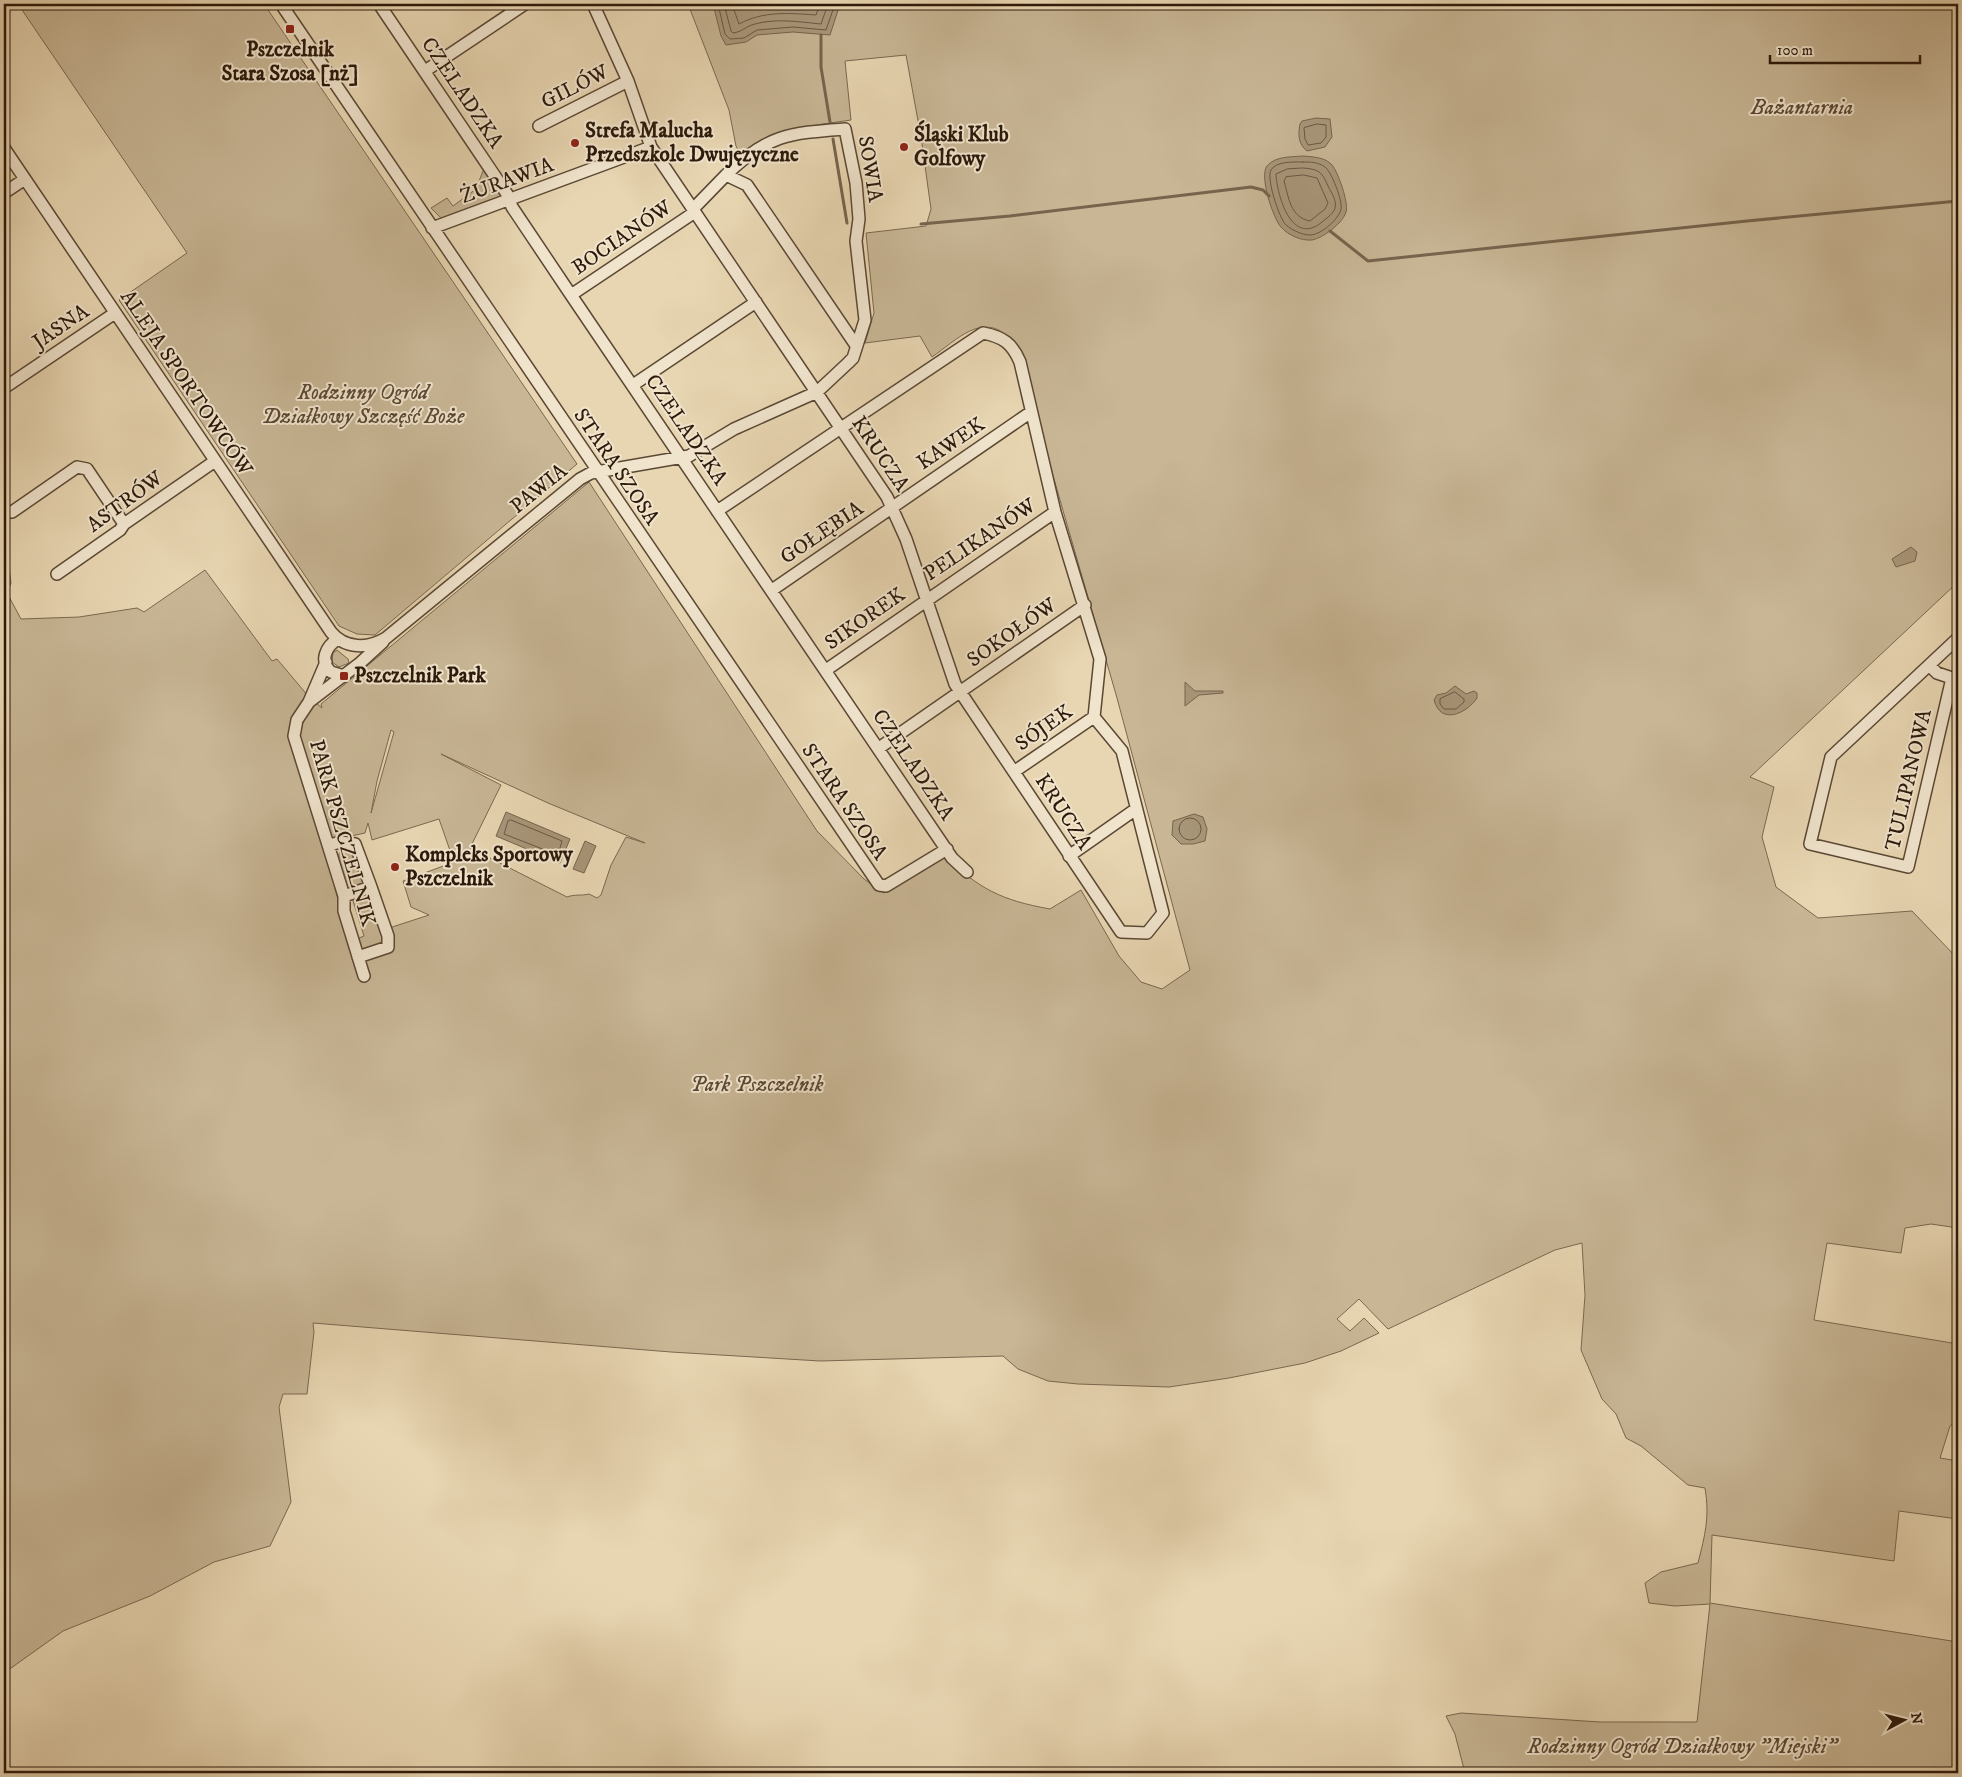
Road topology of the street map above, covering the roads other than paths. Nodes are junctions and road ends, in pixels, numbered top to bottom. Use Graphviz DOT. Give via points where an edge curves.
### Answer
graph roads {
  1 [pos="281,4"];
  2 [pos="379,4"];
  3 [pos="525,4"];
  4 [pos="593,4"];
  5 [pos="425,71"];
  6 [pos="628,81"];
  7 [pos="539,126"];
  8 [pos="652,147"];
  9 [pos="4,148"];
  10 [pos="726,175"];
  11 [pos="24,179"];
  12 [pos="4,193"];
  13 [pos="509,200"];
  14 [pos="694,210"];
  15 [pos="432,228"];
  16 [pos="571,295"];
  17 [pos="756,302"];
  18 [pos="115,313"];
  19 [pos="855,344"];
  20 [pos="633,385"];
  21 [pos="4,388"];
  22 [pos="817,392"];
  23 [pos="1031,412"];
  24 [pos="840,428"];
  25 [pos="682,458"];
  26 [pos="216,460"];
  27 [pos="597,472"];
  28 [pos="893,507"];
  29 [pos="717,511"];
  30 [pos="12,512"];
  31 [pos="1055,512"];
  32 [pos="124,524"];
  33 [pos="57,574"];
  34 [pos="772,590"];
  35 [pos="926,599"];
  36 [pos="1085,605"];
  37 [pos="386,638"];
  38 [pos="1958,638"];
  39 [pos="342,641"];
  40 [pos="326,662"];
  41 [pos="1930,666"];
  42 [pos="354,668"];
  43 [pos="826,670"];
  44 [pos="344,676"];
  45 [pos="1955,679"];
  46 [pos="961,691"];
  47 [pos="309,702"];
  48 [pos="1094,716"];
  49 [pos="879,748"];
  50 [pos="1015,771"];
  51 [pos="1136,809"];
  52 [pos="329,846"];
  53 [pos="947,849"];
  54 [pos="1069,856"];
  55 [pos="967,872"];
  56 [pos="372,887"];
  57 [pos="344,896"];
  58 [pos="358,957"];
  59 [pos="364,976"];
  1 -- 15 [label="street, STARA SZOSA"];
  2 -- 5 [label="street, CZELADZKA"];
  3 -- 5 [label="street"];
  4 -- 6 [label="street, KRUCZA"];
  5 -- 13 [label="street, CZELADZKA"];
  6 -- 7 [label="street, GILÓW"];
  6 -- 8 [label="street, KRUCZA"];
  8 -- 13 [label="street, ŻURAWIA"];
  8 -- 14 [label="street, KRUCZA"];
  9 -- 11 [label="street, ALEJA SPORTOWCÓW"];
  10 -- 14 [label="street, SOWIA"];
  10 -- 19 [label="street" via="747,185"];
  10 -- 19 [label="street, SOWIA" via="741,160 773,139 799,132 845,129 856,183 859,219 856,241 865,320"];
  11 -- 12 [label="street"];
  11 -- 18 [label="street, ALEJA SPORTOWCÓW"];
  13 -- 15 [label="street, ŻURAWIA"];
  13 -- 16 [label="street, CZELADZKA"];
  14 -- 16 [label="street, BOCIANÓW"];
  14 -- 17 [label="street, KRUCZA"];
  15 -- 27 [label="street, STARA SZOSA"];
  16 -- 20 [label="street, CZELADZKA"];
  17 -- 20 [label="street"];
  17 -- 22 [label="street, KRUCZA"];
  18 -- 21 [label="street, JASNA"];
  18 -- 26 [label="street, ALEJA SPORTOWCÓW"];
  19 -- 22 [label="street, SOWIA" via="853,358"];
  20 -- 25 [label="street, CZELADZKA"];
  22 -- 24 [label="street, KRUCZA"];
  22 -- 25 [label="street, PAWIA" via="734,429"];
  23 -- 24 [label="street" via="1014,349 1002,337 982,333"];
  23 -- 28 [label="street, KAWEK"];
  23 -- 31 [label="street"];
  24 -- 28 [label="street, KRUCZA"];
  24 -- 29 [label="street"];
  25 -- 27 [label="street, PAWIA"];
  25 -- 29 [label="street, CZELADZKA"];
  26 -- 32 [label="street, ASTRÓW"];
  26 -- 39 [label="street, ALEJA SPORTOWCÓW"];
  27 -- 37 [label="street, PAWIA" via="580,479"];
  27 -- 53 [label="street, STARA SZOSA" via="878,885 886,886"];
  28 -- 34 [label="street, GOŁĘBIA"];
  28 -- 35 [label="street, KRUCZA"];
  29 -- 34 [label="street, CZELADZKA"];
  30 -- 32 [label="street" via="82,466"];
  31 -- 35 [label="street, PELIKANÓW"];
  31 -- 36 [label="street"];
  32 -- 33 [label="street, ASTRÓW"];
  34 -- 43 [label="street, CZELADZKA"];
  35 -- 43 [label="street, SIKOREK"];
  35 -- 46 [label="street, KRUCZA" via="949,670"];
  36 -- 46 [label="street, SOKOŁÓW"];
  36 -- 48 [label="street" via="1100,659"];
  37 -- 39 [label="street, PAWIA" via="365,646"];
  37 -- 42 [label="street, PARK PSZCZELNIK"];
  38 -- 41 [label="street"];
  39 -- 40 [label="street, PARK PSZCZELNIK" via="330,644 325,652"];
  39 -- 42 [label="street" via="354,658"];
  40 -- 44 [label="street" via="332,672"];
  40 -- 47 [label="street, PARK PSZCZELNIK"];
  41 -- 45 [label="street" via="1937,673"];
  41 -- 45 [label="street, TULIPANOWA" via="1831,757 1810,844 1908,867"];
  42 -- 44 [label="street, PARK PSZCZELNIK"];
  43 -- 49 [label="street, CZELADZKA"];
  44 -- 47 [label="street, PARK PSZCZELNIK"];
  46 -- 49 [label="street, SOKOŁÓW"];
  46 -- 50 [label="street, KRUCZA"];
  47 -- 52 [label="street, PARK PSZCZELNIK" via="297,720 294,736"];
  48 -- 50 [label="street, SÓJEK"];
  48 -- 51 [label="street" via="1122,751"];
  49 -- 53 [label="street, CZELADZKA"];
  50 -- 54 [label="street, KRUCZA"];
  51 -- 54 [label="street"];
  51 -- 54 [label="street, KRUCZA" via="1163,913 1147,934 1120,932"];
  52 -- 56 [label="street" via="340,842 355,844"];
  52 -- 57 [label="street, PARK PSZCZELNIK"];
  53 -- 55 [label="street, CZELADZKA"];
  56 -- 57 [label="street"];
  56 -- 58 [label="street" via="388,936 388,947"];
  57 -- 58 [label="street, PARK PSZCZELNIK" via="344,911"];
  58 -- 59 [label="street, PARK PSZCZELNIK"];
}
